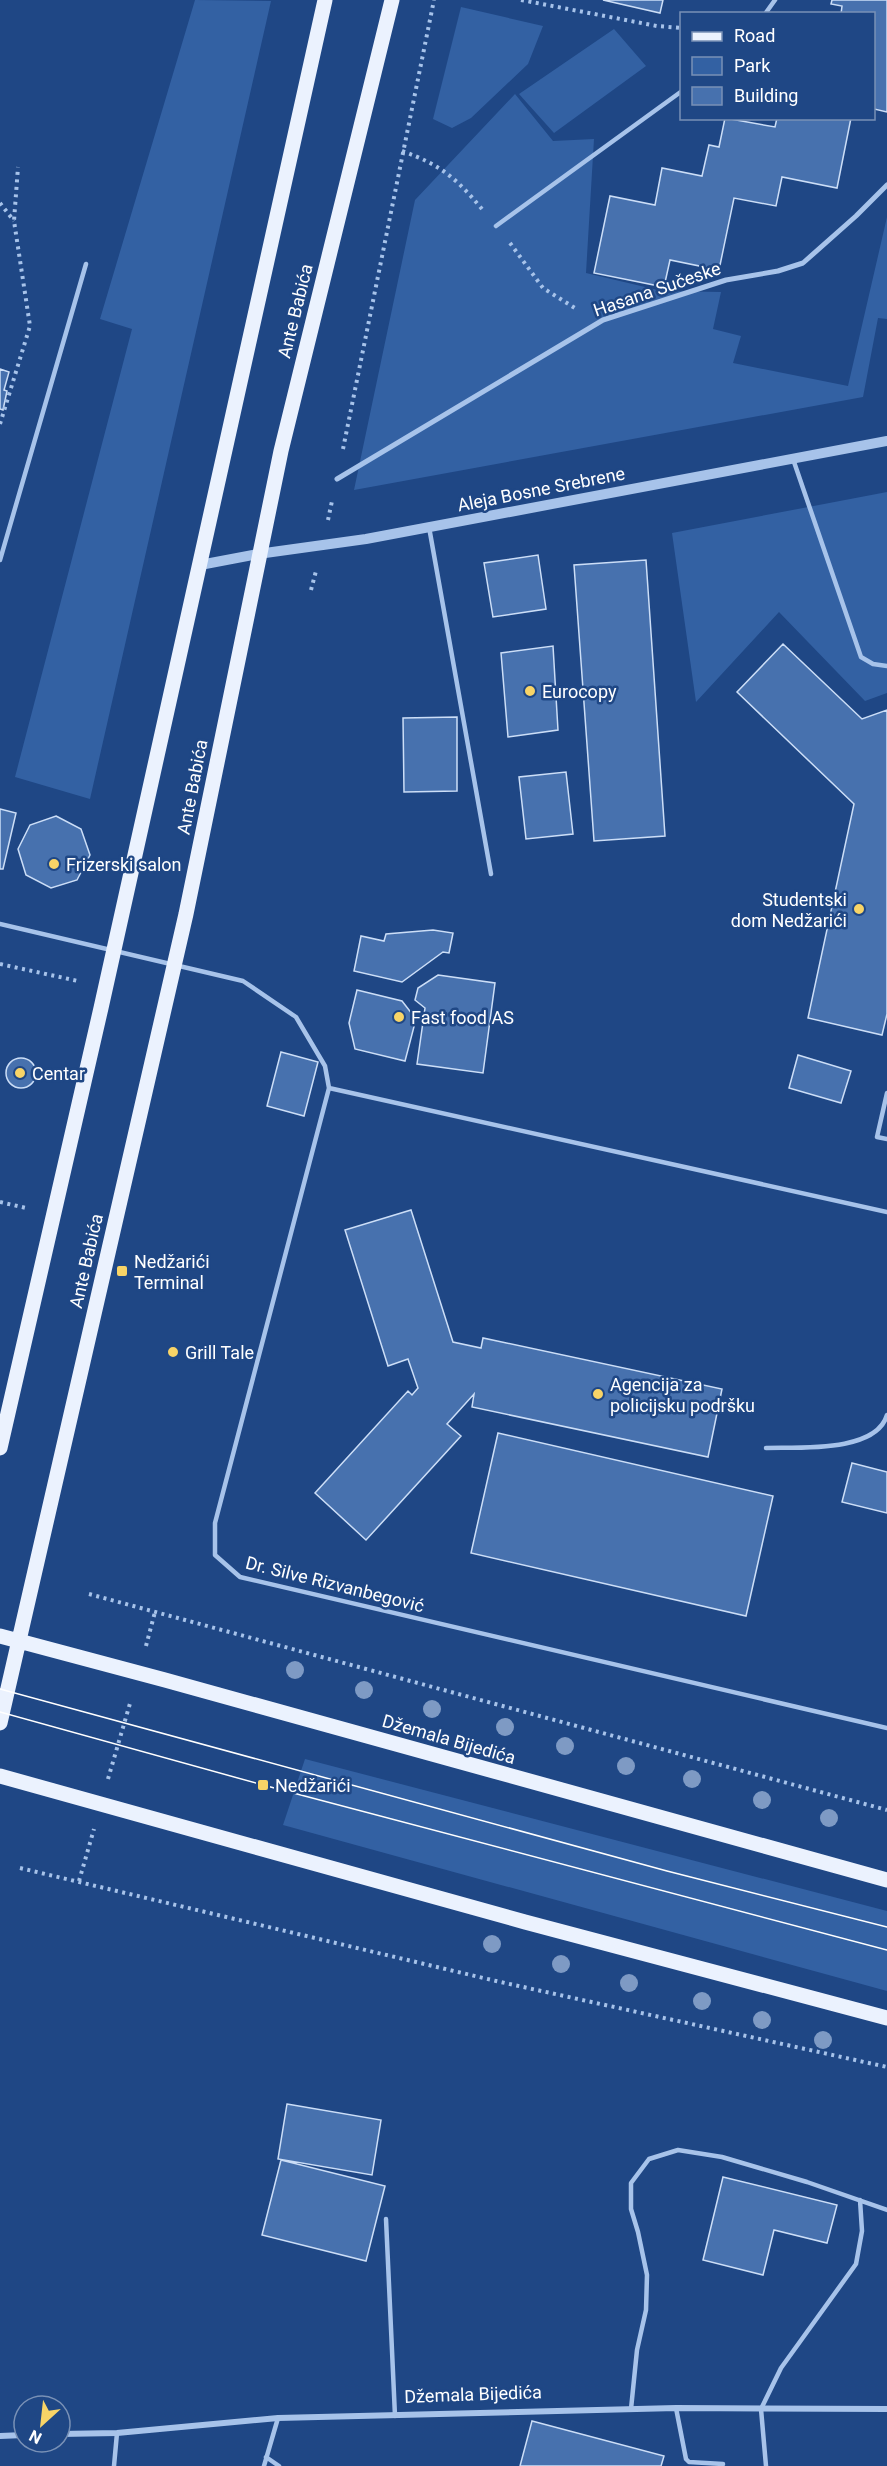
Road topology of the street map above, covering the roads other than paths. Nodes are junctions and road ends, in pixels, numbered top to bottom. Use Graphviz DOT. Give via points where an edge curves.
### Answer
graph roads {
  1 [pos="326,0"];
  2 [pos="392,0"];
  3 [pos="680,93"];
  4 [pos="887,185"];
  5 [pos="496,226"];
  6 [pos="86,264"];
  7 [pos="887,441"];
  8 [pos="793,459"];
  9 [pos="337,479"];
  10 [pos="429,527"];
  11 [pos="258,554"];
  12 [pos="0,560"];
  13 [pos="200,565"];
  14 [pos="887,666"];
  15 [pos="491,874"];
  16 [pos="0,924"];
  17 [pos="113,950"];
  18 [pos="174,965"];
  19 [pos="329,1088"];
  20 [pos="887,1093"];
  21 [pos="887,1139"];
  22 [pos="887,1212"];
  23 [pos="887,1415"];
  24 [pos="0,1448"];
  25 [pos="766,1448"];
  26 [pos="0,1636"];
  27 [pos="18,1641"];
  28 [pos="0,1723"];
  29 [pos="887,1727"];
  30 [pos="0,1776"];
  31 [pos="887,1880"];
  32 [pos="887,2018"];
  33 [pos="860,2200"];
  34 [pos="887,2210"];
  35 [pos="386,2219"];
  36 [pos="676,2408"];
  37 [pos="631,2409"];
  38 [pos="761,2409"];
  39 [pos="887,2409"];
  40 [pos="395,2416"];
  41 [pos="278,2418"];
  42 [pos="117,2433"];
  43 [pos="72,2434"];
  44 [pos="266,2457"];
  45 [pos="723,2464"];
  46 [pos="114,2466"];
  47 [pos="264,2466"];
  48 [pos="279,2466"];
  49 [pos="766,2466"];
  1 -- 13 [label="main road, Ante Babića"];
  2 -- 11 [label="main road, Ante Babića"];
  3 -- 5 [label="lane"];
  4 -- 9 [label="street, Hasana Sučeske" via="803,263 726,280 603,320"];
  6 -- 12 [label="lane"];
  7 -- 8 [label="street, Aleja Bosne Srebrene"];
  8 -- 10 [label="street, Aleja Bosne Srebrene"];
  8 -- 14 [label="lane" via="861,657"];
  10 -- 11 [label="street, Aleja Bosne Srebrene"];
  10 -- 15 [label="lane"];
  11 -- 13 [label="street, Aleja Bosne Srebrene"];
  11 -- 18 [label="main road, Ante Babića"];
  13 -- 17 [label="main road, Ante Babića"];
  16 -- 17 [label="lane, Dr. Silve Rizvanbegović"];
  17 -- 18 [label="lane, Dr. Silve Rizvanbegović"];
  17 -- 24 [label="main road, Ante Babića"];
  18 -- 19 [label="lane, Dr. Silve Rizvanbegović" via="243,981 296,1017 326,1066"];
  18 -- 27 [label="main road, Ante Babića"];
  19 -- 22 [label="lane"];
  19 -- 29 [label="lane, Dr. Silve Rizvanbegović" via="215,1522 215,1555 240,1577"];
  20 -- 21 [label="lane" via="877,1137"];
  23 -- 25 [label="lane" via="872,1436 847,1444"];
  26 -- 27 [label="main road, Džemala Bijedića"];
  27 -- 28 [label="main road, Ante Babića"];
  27 -- 31 [label="main road, Džemala Bijedića"];
  30 -- 32 [label="main road"];
  33 -- 34 [label="lane"];
  33 -- 37 [label="lane" via="722,2157 678,2150 649,2159 631,2183 631,2209 647,2275 646,2310 635,2360"];
  33 -- 38 [label="lane" via="862,2231 856,2264 781,2368"];
  35 -- 40 [label="lane"];
  36 -- 37 [label="street, Džemala Bijedića"];
  36 -- 38 [label="street, Džemala Bijedića"];
  36 -- 45 [label="lane" via="686,2459"];
  37 -- 40 [label="street, Džemala Bijedića"];
  38 -- 39 [label="street, Džemala Bijedića"];
  38 -- 49 [label="lane"];
  40 -- 41 [label="street, Džemala Bijedića"];
  41 -- 42 [label="street, Džemala Bijedića"];
  41 -- 44 [label="lane"];
  42 -- 43 [label="street, Džemala Bijedića"];
  42 -- 46 [label="lane"];
  44 -- 47 [label="lane"];
  44 -- 48 [label="lane"];
}
